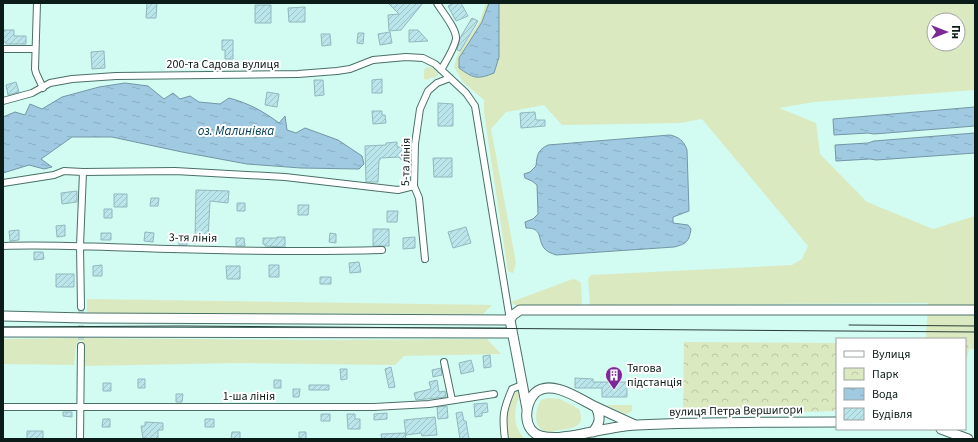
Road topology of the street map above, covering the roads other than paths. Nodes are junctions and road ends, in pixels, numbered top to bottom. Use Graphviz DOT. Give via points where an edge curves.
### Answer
graph roads {
  1 [pos="37,3"];
  2 [pos="437,3"];
  3 [pos="3,49"];
  4 [pos="35,49"];
  5 [pos="441,70"];
  6 [pos="450,78"];
  7 [pos="43,88"];
  8 [pos="3,101"];
  9 [pos="83,172"];
  10 [pos="3,183"];
  11 [pos="414,186"];
  12 [pos="3,246"];
  13 [pos="80,246"];
  14 [pos="382,250"];
  15 [pos="425,259"];
  16 [pos="81,307"];
  17 [pos="975,310"];
  18 [pos="3,316"];
  19 [pos="510,320"];
  20 [pos="3,332"];
  21 [pos="512,333"];
  22 [pos="81,346"];
  23 [pos="444,362"];
  24 [pos="521,382"];
  25 [pos="536,392"];
  26 [pos="494,394"];
  27 [pos="452,400"];
  28 [pos="81,406"];
  29 [pos="3,407"];
  30 [pos="596,407"];
  31 [pos="527,410"];
  32 [pos="836,422"];
  33 [pos="635,425"];
  34 [pos="944,430"];
  35 [pos="592,432"];
  36 [pos="80,439"];
  37 [pos="505,439"];
  38 [pos="968,439"];
  1 -- 4 [label="street"];
  2 -- 5 [label="street" via="455,31 456,38"];
  3 -- 4 [label="street"];
  4 -- 7 [label="street" via="36,73"];
  5 -- 6 [label="street, 200-та Садова вулиця"];
  5 -- 7 [label="street, 200-та Садова вулиця" via="429,60 406,57 373,60 338,71 298,74 116,76 72,79 50,83"];
  6 -- 11 [label="street, 5-та лінія" via="437,83 428,91 420,109 415,144"];
  6 -- 19 [label="street, 200-та Садова вулиця" via="475,106"];
  7 -- 8 [label="street, 200-та Садова вулиця" via="32,94"];
  9 -- 10 [label="street" via="64,171"];
  9 -- 11 [label="street" via="175,171 285,177 398,190"];
  9 -- 13 [label="street"];
  11 -- 15 [label="street, 5-та лінія" via="419,198"];
  12 -- 13 [label="street, 3-тя лінія"];
  13 -- 14 [label="street, 3-тя лінія"];
  13 -- 16 [label="street"];
  17 -- 19 [label="main road" via="520,310 512,315"];
  18 -- 19 [label="main road"];
  19 -- 21 [label="main road"];
  20 -- 21 [label="main road"];
  21 -- 24 [label="main road"];
  22 -- 28 [label="street"];
  23 -- 27 [label="street"];
  24 -- 25 [label="main road"];
  24 -- 31 [label="main road"];
  24 -- 37 [label="street" via="512,389 506,405 503,418"];
  25 -- 30 [label="main road" via="554,388"];
  25 -- 31 [label="main road"];
  26 -- 27 [label="street, 1-ша лінія"];
  27 -- 28 [label="street, 1-ша лінія" via="374,407"];
  28 -- 29 [label="street, 1-ша лінія"];
  28 -- 36 [label="street"];
  30 -- 33 [label="main road, вулиця Петра Вершигори"];
  30 -- 35 [label="main road" via="600,421"];
  31 -- 35 [label="main road" via="529,426 532,432 539,436 556,438"];
  32 -- 33 [label="main road, вулиця Петра Вершигори"];
  33 -- 35 [label="main road, вулиця Петра Вершигори"];
  34 -- 38 [label="main road"];
}
